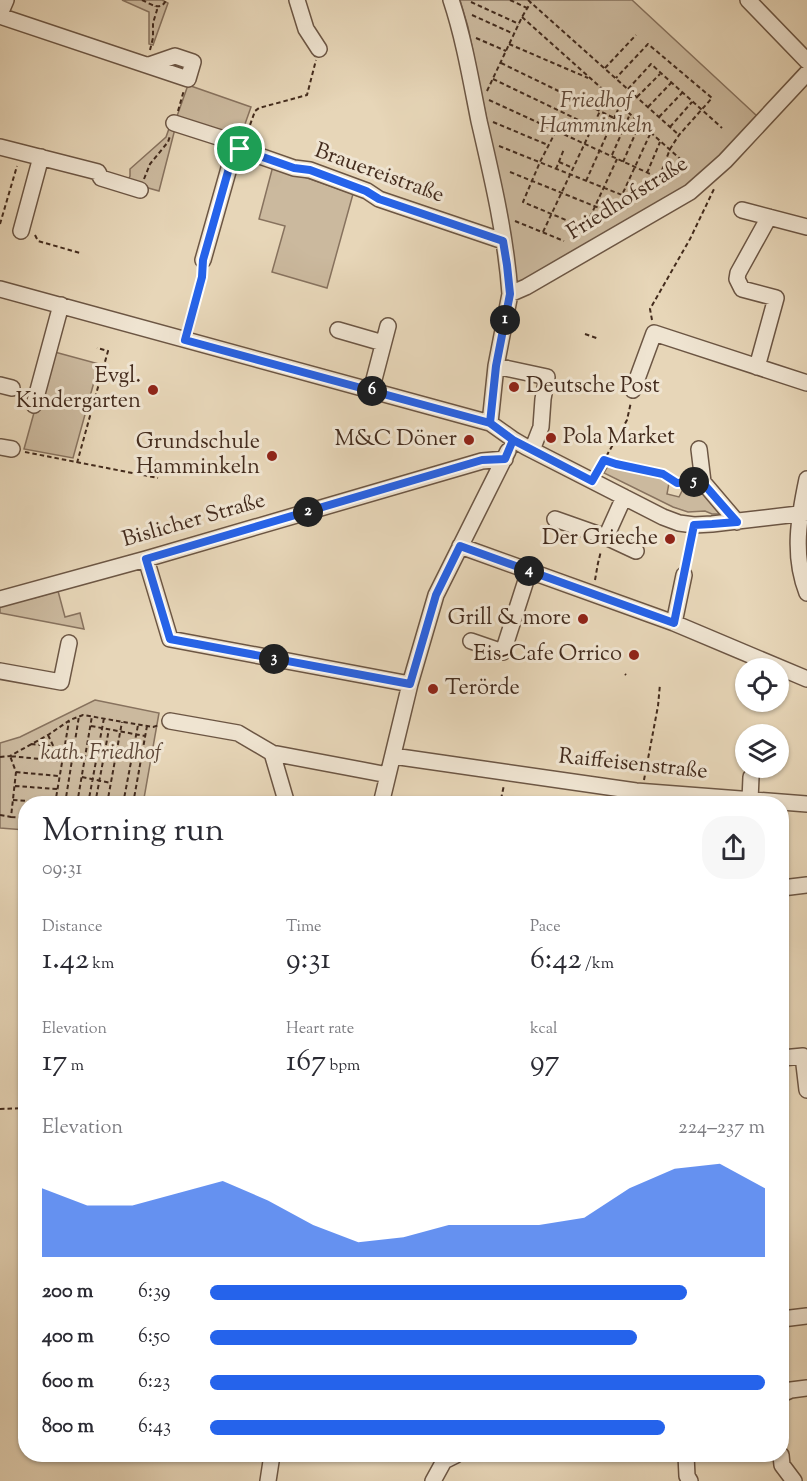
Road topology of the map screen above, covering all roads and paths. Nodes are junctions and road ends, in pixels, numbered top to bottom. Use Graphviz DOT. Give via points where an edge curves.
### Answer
graph roads {
  1 [pos="6,0"];
  2 [pos="142,0"];
  3 [pos="166,0"];
  4 [pos="297,0"];
  5 [pos="451,0"];
  6 [pos="510,0"];
  7 [pos="748,0"];
  8 [pos="529,1"];
  9 [pos="471,2"];
  10 [pos="155,6"];
  11 [pos="527,8"];
  12 [pos="0,15"];
  13 [pos="472,15"];
  14 [pos="522,17"];
  15 [pos="519,24"];
  16 [pos="514,34"];
  17 [pos="636,34"];
  18 [pos="476,38"];
  19 [pos="509,44"];
  20 [pos="319,49"];
  21 [pos="506,51"];
  22 [pos="807,61"];
  23 [pos="501,63"];
  24 [pos="149,65"];
  25 [pos="604,68"];
  26 [pos="661,73"];
  27 [pos="807,73"];
  28 [pos="616,78"];
  29 [pos="188,79"];
  30 [pos="493,79"];
  31 [pos="591,79"];
  32 [pos="671,82"];
  33 [pos="628,89"];
  34 [pos="682,92"];
  35 [pos="637,97"];
  36 [pos="693,101"];
  37 [pos="620,105"];
  38 [pos="648,107"];
  39 [pos="702,109"];
  40 [pos="600,111"];
  41 [pos="630,114"];
  42 [pos="659,117"];
  43 [pos="614,118"];
  44 [pos="493,122"];
  45 [pos="174,123"];
  46 [pos="640,123"];
  47 [pos="593,127"];
  48 [pos="670,127"];
  49 [pos="722,128"];
  50 [pos="556,130"];
  51 [pos="651,132"];
  52 [pos="679,135"];
  53 [pos="661,141"];
  54 [pos="585,144"];
  55 [pos="497,145"];
  56 [pos="548,145"];
  57 [pos="0,147"];
  58 [pos="240,149"];
  59 [pos="564,149"];
  60 [pos="670,149"];
  61 [pos="599,150"];
  62 [pos="21,152"];
  63 [pos="611,156"];
  64 [pos="41,157"];
  65 [pos="617,159"];
  66 [pos="540,162"];
  67 [pos="559,162"];
  68 [pos="623,162"];
  69 [pos="687,165"];
  70 [pos="635,167"];
  71 [pos="573,168"];
  72 [pos="556,169"];
  73 [pos="510,172"];
  74 [pos="647,172"];
  75 [pos="570,174"];
  76 [pos="532,181"];
  77 [pos="586,181"];
  78 [pos="604,188"];
  79 [pos="714,189"];
  80 [pos="140,190"];
  81 [pos="561,192"];
  82 [pos="595,207"];
  83 [pos="741,210"];
  84 [pos="609,212"];
  85 [pos="551,214"];
  86 [pos="769,217"];
  87 [pos="512,220"];
  88 [pos="0,224"];
  89 [pos="807,227"];
  90 [pos="21,231"];
  91 [pos="543,232"];
  92 [pos="503,241"];
  93 [pos="564,241"];
  94 [pos="80,253"];
  95 [pos="203,260"];
  96 [pos="0,289"];
  97 [pos="510,294"];
  98 [pos="61,305"];
  99 [pos="388,326"];
  100 [pos="338,330"];
  101 [pos="654,333"];
  102 [pos="585,334"];
  103 [pos="599,339"];
  104 [pos="185,340"];
  105 [pos="383,343"];
  106 [pos="97,348"];
  107 [pos="496,366"];
  108 [pos="757,367"];
  109 [pos="807,383"];
  110 [pos="633,390"];
  111 [pos="371,391"];
  112 [pos="34,405"];
  113 [pos="490,423"];
  114 [pos="513,440"];
  115 [pos="6,448"];
  116 [pos="699,449"];
  117 [pos="532,450"];
  118 [pos="505,459"];
  119 [pos="604,460"];
  120 [pos="77,463"];
  121 [pos="158,477"];
  122 [pos="807,478"];
  123 [pos="592,481"];
  124 [pos="702,482"];
  125 [pos="624,497"];
  126 [pos="803,513"];
  127 [pos="555,519"];
  128 [pos="737,522"];
  129 [pos="694,525"];
  130 [pos="606,537"];
  131 [pos="460,546"];
  132 [pos="636,551"];
  133 [pos="146,559"];
  134 [pos="530,572"];
  135 [pos="684,575"];
  136 [pos="807,593"];
  137 [pos="592,594"];
  138 [pos="0,599"];
  139 [pos="674,623"];
  140 [pos="471,641"];
  141 [pos="69,644"];
  142 [pos="0,671"];
  143 [pos="807,679"];
  144 [pos="410,684"];
  145 [pos="660,684"];
  146 [pos="79,716"];
  147 [pos="92,716"];
  148 [pos="104,718"];
  149 [pos="70,720"];
  150 [pos="170,721"];
  151 [pos="122,722"];
  152 [pos="138,725"];
  153 [pos="91,726"];
  154 [pos="147,726"];
  155 [pos="102,728"];
  156 [pos="109,729"];
  157 [pos="121,731"];
  158 [pos="48,735"];
  159 [pos="136,735"];
  160 [pos="145,736"];
  161 [pos="31,744"];
  162 [pos="53,746"];
  163 [pos="272,753"];
  164 [pos="10,756"];
  165 [pos="393,756"];
  166 [pos="0,757"];
  167 [pos="61,762"];
  168 [pos="16,772"];
  169 [pos="59,776"];
  170 [pos="388,776"];
  171 [pos="82,777"];
  172 [pos="751,778"];
  173 [pos="92,779"];
  174 [pos="100,781"];
  175 [pos="111,783"];
  176 [pos="15,786"];
  177 [pos="57,789"];
  178 [pos="56,796"];
  179 [pos="66,796"];
  180 [pos="78,796"];
  181 [pos="89,796"];
  182 [pos="97,796"];
  183 [pos="109,796"];
  184 [pos="125,796"];
  185 [pos="134,796"];
  186 [pos="285,796"];
  187 [pos="383,796"];
  188 [pos="637,796"];
  189 [pos="750,796"];
  190 [pos="13,800"];
  191 [pos="18,800"];
  192 [pos="789,803"];
  193 [pos="807,804"];
  194 [pos="0,815"];
  195 [pos="11,817"];
  196 [pos="18,817"];
  197 [pos="807,885"];
  198 [pos="789,887"];
  199 [pos="789,1057"];
  200 [pos="807,1090"];
  201 [pos="18,1108"];
  202 [pos="0,1109"];
  203 [pos="807,1316"];
  204 [pos="789,1318"];
  205 [pos="807,1388"];
  206 [pos="789,1391"];
  207 [pos="271,1462"];
  208 [pos="443,1462"];
  209 [pos="686,1462"];
  210 [pos="782,1462"];
  211 [pos="268,1481"];
  212 [pos="433,1481"];
  213 [pos="690,1481"];
  214 [pos="794,1481"];
  1 -- 12 [label="street"];
  2 -- 10 [label="path"];
  3 -- 10 [label="path" via="164,5"];
  4 -- 20 [label="street" via="306,29"];
  5 -- 92 [label="street"];
  6 -- 11 [label="path"];
  7 -- 22 [label="street"];
  8 -- 11 [label="path"];
  8 -- 25 [label="path"];
  9 -- 15 [label="path"];
  10 -- 24 [label="path"];
  11 -- 14 [label="path"];
  12 -- 24 [label="street"];
  13 -- 16 [label="path"];
  14 -- 15 [label="path"];
  14 -- 31 [label="path"];
  15 -- 16 [label="path"];
  16 -- 19 [label="path"];
  17 -- 25 [label="path"];
  18 -- 21 [label="path"];
  19 -- 21 [label="path"];
  19 -- 31 [label="path"];
  20 -- 58 [label="path" via="307,95 258,108"];
  21 -- 23 [label="path"];
  23 -- 30 [label="path"];
  23 -- 40 [label="path"];
  24 -- 29 [label="street"];
  25 -- 28 [label="path"];
  26 -- 32 [label="path"];
  26 -- 33 [label="path" via="651,64"];
  26 -- 35 [label="path"];
  27 -- 97 [label="street, Friedhofstraße" via="725,161 690,192"];
  28 -- 33 [label="path"];
  28 -- 39 [label="path" via="648,44 712,98"];
  29 -- 45 [label="path"];
  30 -- 47 [label="path"];
  30 -- 50 [label="path" via="484,98"];
  31 -- 37 [label="path"];
  32 -- 34 [label="path"];
  32 -- 38 [label="path"];
  33 -- 35 [label="path"];
  34 -- 36 [label="path"];
  34 -- 42 [label="path"];
  35 -- 38 [label="path"];
  36 -- 39 [label="path"];
  36 -- 48 [label="path"];
  37 -- 41 [label="path"];
  37 -- 43 [label="path"];
  38 -- 42 [label="path"];
  39 -- 49 [label="path"];
  39 -- 52 [label="path"];
  40 -- 43 [label="path"];
  40 -- 47 [label="path"];
  41 -- 46 [label="path"];
  41 -- 63 [label="path"];
  42 -- 48 [label="path"];
  43 -- 61 [label="path"];
  44 -- 56 [label="path"];
  45 -- 58 [label="street, Brauereistraße"];
  45 -- 80 [label="path" via="168,142 150,164"];
  46 -- 51 [label="path"];
  46 -- 68 [label="path"];
  47 -- 54 [label="path"];
  48 -- 52 [label="path"];
  50 -- 54 [label="path"];
  50 -- 56 [label="path"];
  51 -- 53 [label="path"];
  51 -- 70 [label="path"];
  52 -- 60 [label="path"];
  53 -- 60 [label="path"];
  53 -- 74 [label="path"];
  54 -- 61 [label="path"];
  54 -- 71 [label="path"];
  55 -- 66 [label="path"];
  56 -- 66 [label="path"];
  57 -- 62 [label="street"];
  58 -- 92 [label="street, Brauereistraße" via="310,170 379,199"];
  58 -- 95 [label="street" via="233,154"];
  59 -- 67 [label="path"];
  60 -- 69 [label="path"];
  60 -- 74 [label="path" via="658,178"];
  61 -- 63 [label="path"];
  61 -- 77 [label="path"];
  62 -- 64 [label="street"];
  62 -- 88 [label="path"];
  63 -- 65 [label="path"];
  64 -- 80 [label="street" via="98,172 101,178"];
  64 -- 90 [label="street"];
  65 -- 68 [label="path"];
  65 -- 78 [label="path"];
  66 -- 72 [label="path"];
  66 -- 76 [label="path"];
  67 -- 71 [label="path"];
  67 -- 72 [label="path"];
  68 -- 70 [label="path"];
  70 -- 74 [label="path"];
  70 -- 78 [label="path" via="622,195"];
  71 -- 75 [label="path"];
  72 -- 75 [label="path"];
  73 -- 76 [label="path"];
  75 -- 77 [label="path"];
  75 -- 81 [label="path"];
  76 -- 81 [label="path"];
  76 -- 85 [label="path" via="523,202"];
  77 -- 78 [label="path"];
  78 -- 82 [label="path"];
  79 -- 101 [label="path" via="650,309"];
  81 -- 82 [label="path"];
  81 -- 85 [label="path"];
  82 -- 84 [label="path"];
  82 -- 85 [label="path" via="585,228"];
  83 -- 86 [label="street"];
  85 -- 91 [label="path"];
  86 -- 89 [label="street"];
  86 -- 108 [label="street" via="737,279 742,289 776,298"];
  87 -- 91 [label="path"];
  90 -- 94 [label="path" via="35,235 38,241"];
  91 -- 93 [label="path"];
  92 -- 97 [label="street"];
  95 -- 104 [label="path"];
  96 -- 98 [label="street"];
  97 -- 107 [label="street"];
  98 -- 104 [label="street"];
  98 -- 112 [label="street"];
  99 -- 105 [label="street"];
  100 -- 105 [label="street"];
  101 -- 108 [label="street"];
  101 -- 110 [label="street"];
  102 -- 103 [label="path"];
  104 -- 111 [label="street"];
  105 -- 111 [label="street"];
  106 -- 120 [label="path" via="108,351"];
  107 -- 113 [label="street"];
  107 -- 117 [label="street" via="547,377 541,427"];
  108 -- 109 [label="street"];
  110 -- 119 [label="path" via="627,420"];
  111 -- 113 [label="street"];
  113 -- 114 [label="street"];
  114 -- 117 [label="street"];
  114 -- 118 [label="street"];
  115 -- 120 [label="path"];
  116 -- 124 [label="street"];
  117 -- 123 [label="street"];
  118 -- 131 [label="street"];
  118 -- 133 [label="street, Bislicher Straße" via="482,460"];
  119 -- 123 [label="path"];
  119 -- 124 [label="path" via="663,474 677,483"];
  120 -- 121 [label="path"];
  122 -- 126 [label="street"];
  123 -- 125 [label="street"];
  124 -- 128 [label="street"];
  125 -- 129 [label="street" via="663,517"];
  125 -- 130 [label="street"];
  126 -- 128 [label="street"];
  126 -- 136 [label="street" via="797,543 798,565"];
  127 -- 130 [label="street"];
  128 -- 129 [label="street"];
  129 -- 135 [label="path"];
  130 -- 132 [label="street"];
  130 -- 137 [label="path"];
  131 -- 134 [label="street"];
  131 -- 144 [label="street" via="436,595"];
  133 -- 138 [label="street, Bislicher Straße"];
  133 -- 144 [label="street" via="170,639"];
  134 -- 137 [label="street"];
  134 -- 140 [label="street" via="503,652"];
  135 -- 139 [label="street"];
  137 -- 139 [label="street"];
  139 -- 143 [label="street"];
  141 -- 142 [label="street" via="61,682"];
  144 -- 165 [label="street"];
  145 -- 188 [label="path"];
  146 -- 147 [label="path"];
  146 -- 149 [label="path"];
  146 -- 179 [label="path"];
  147 -- 148 [label="path"];
  147 -- 153 [label="path"];
  148 -- 151 [label="path"];
  148 -- 155 [label="path"];
  149 -- 158 [label="path"];
  149 -- 167 [label="path"];
  150 -- 154 [label="path"];
  150 -- 163 [label="street" via="238,733"];
  151 -- 152 [label="path"];
  151 -- 157 [label="path"];
  152 -- 154 [label="path"];
  152 -- 159 [label="path"];
  153 -- 155 [label="path"];
  153 -- 171 [label="path"];
  154 -- 160 [label="path"];
  155 -- 156 [label="path"];
  155 -- 173 [label="path"];
  156 -- 157 [label="path"];
  156 -- 174 [label="path"];
  157 -- 159 [label="path"];
  157 -- 175 [label="path"];
  158 -- 161 [label="path"];
  158 -- 162 [label="path"];
  159 -- 160 [label="path"];
  159 -- 184 [label="path"];
  160 -- 185 [label="path"];
  161 -- 162 [label="path"];
  161 -- 164 [label="path"];
  162 -- 167 [label="path"];
  163 -- 170 [label="street"];
  163 -- 186 [label="street"];
  164 -- 166 [label="path"];
  164 -- 167 [label="path"];
  164 -- 168 [label="path"];
  165 -- 170 [label="street"];
  165 -- 188 [label="street, Raiffeisenstraße" via="526,772"];
  167 -- 169 [label="path"];
  168 -- 169 [label="path"];
  168 -- 176 [label="path"];
  169 -- 177 [label="path"];
  170 -- 187 [label="street"];
  171 -- 173 [label="path"];
  171 -- 180 [label="path"];
  172 -- 189 [label="street"];
  173 -- 174 [label="path"];
  173 -- 181 [label="path"];
  174 -- 175 [label="path"];
  174 -- 182 [label="path"];
  175 -- 183 [label="path"];
  176 -- 177 [label="path"];
  176 -- 190 [label="path"];
  177 -- 178 [label="path"];
  190 -- 191 [label="path"];
  190 -- 195 [label="path"];
  192 -- 193 [label="street, Raiffeisenstraße"];
  194 -- 195 [label="path"];
  195 -- 196 [label="path"];
  197 -- 198 [label="street"];
  199 -- 200 [label="street" via="803,1056"];
  201 -- 202 [label="path"];
  203 -- 204 [label="street"];
  205 -- 206 [label="street"];
  207 -- 211 [label="street"];
  208 -- 212 [label="street"];
  209 -- 213 [label="street"];
  210 -- 214 [label="street"];
}
